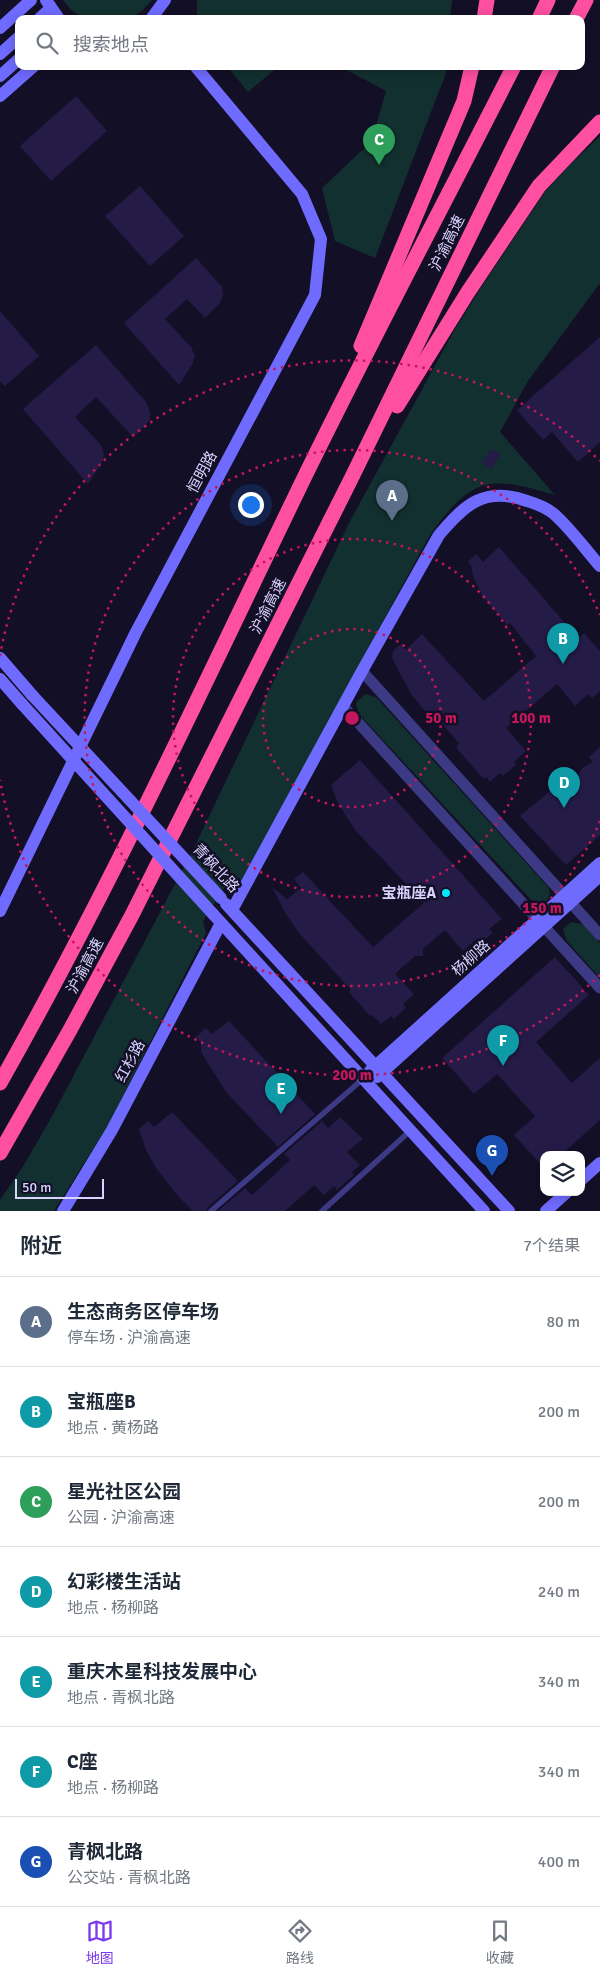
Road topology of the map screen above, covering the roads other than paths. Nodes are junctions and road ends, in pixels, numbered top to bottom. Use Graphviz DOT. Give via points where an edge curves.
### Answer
graph roads {
  1 [pos="31,0"];
  2 [pos="165,0"];
  3 [pos="487,0"];
  4 [pos="548,0"];
  5 [pos="586,0"];
  6 [pos="48,4"];
  7 [pos="41,15"];
  8 [pos="56,15"];
  9 [pos="155,15"];
  10 [pos="485,15"];
  11 [pos="541,15"];
  12 [pos="578,15"];
  13 [pos="0,28"];
  14 [pos="15,41"];
  15 [pos="0,54"];
  16 [pos="15,63"];
  17 [pos="29,70"];
  18 [pos="198,70"];
  19 [pos="471,70"];
  20 [pos="512,70"];
  21 [pos="551,70"];
  22 [pos="0,76"];
  23 [pos="0,96"];
  24 [pos="600,122"];
  25 [pos="316,454"];
  26 [pos="352,478"];
  27 [pos="536,504"];
  28 [pos="600,566"];
  29 [pos="600,576"];
  30 [pos="0,658"];
  31 [pos="362,671"];
  32 [pos="0,679"];
  33 [pos="343,706"];
  34 [pos="600,863"];
  35 [pos="600,876"];
  36 [pos="568,899"];
  37 [pos="232,910"];
  38 [pos="0,911"];
  39 [pos="217,918"];
  40 [pos="541,923"];
  41 [pos="600,935"];
  42 [pos="600,988"];
  43 [pos="380,1069"];
  44 [pos="367,1081"];
  45 [pos="0,1083"];
  46 [pos="411,1130"];
  47 [pos="0,1153"];
  48 [pos="600,1163"];
  49 [pos="585,1176"];
  50 [pos="563,1196"];
  51 [pos="64,1211"];
  52 [pos="211,1211"];
  53 [pos="322,1211"];
  54 [pos="484,1211"];
  55 [pos="509,1211"];
  56 [pos="546,1211"];
  1 -- 13 [label="street"];
  2 -- 9 [label="street"];
  3 -- 10 [label="highway"];
  4 -- 11 [label="highway"];
  5 -- 12 [label="highway"];
  6 -- 7 [label="street"];
  6 -- 8 [label="street"];
  14 -- 15 [label="street"];
  16 -- 22 [label="street"];
  17 -- 23 [label="street"];
  18 -- 38 [label="street, 恒明路" via="302,194 321,239 315,295 136,632"];
  19 -- 25 [label="highway" via="464,101"];
  20 -- 25 [label="highway, 沪渝高速"];
  21 -- 26 [label="highway, 沪渝高速"];
  24 -- 26 [label="highway" via="539,186 468,292"];
  25 -- 45 [label="highway, 沪渝高速" via="99,899"];
  26 -- 47 [label="highway, 沪渝高速" via="132,914"];
  27 -- 28 [label="street" via="553,513"];
  27 -- 29 [label="street"];
  27 -- 31 [label="street" via="503,495 484,497 452,519 439,535"];
  30 -- 37 [label="street, 青枫北路, bridge"];
  31 -- 33 [label="street"];
  31 -- 36 [label="street"];
  32 -- 39 [label="street, bridge"];
  33 -- 37 [label="street"];
  33 -- 40 [label="street"];
  34 -- 36 [label="street, 杨柳路"];
  35 -- 36 [label="street, 杨柳路"];
  36 -- 40 [label="street, 杨柳路"];
  36 -- 41 [label="street"];
  37 -- 43 [label="street, 青枫北路"];
  39 -- 44 [label="street"];
  39 -- 51 [label="street, 红杉路" via="112,1130"];
  40 -- 42 [label="street"];
  40 -- 43 [label="street, 杨柳路"];
  43 -- 44 [label="street, 杨柳路"];
  43 -- 55 [label="street, 青枫北路"];
  44 -- 46 [label="street"];
  44 -- 52 [label="lane"];
  46 -- 53 [label="lane"];
  46 -- 54 [label="street"];
  48 -- 49 [label="street"];
  50 -- 56 [label="street"];
}
